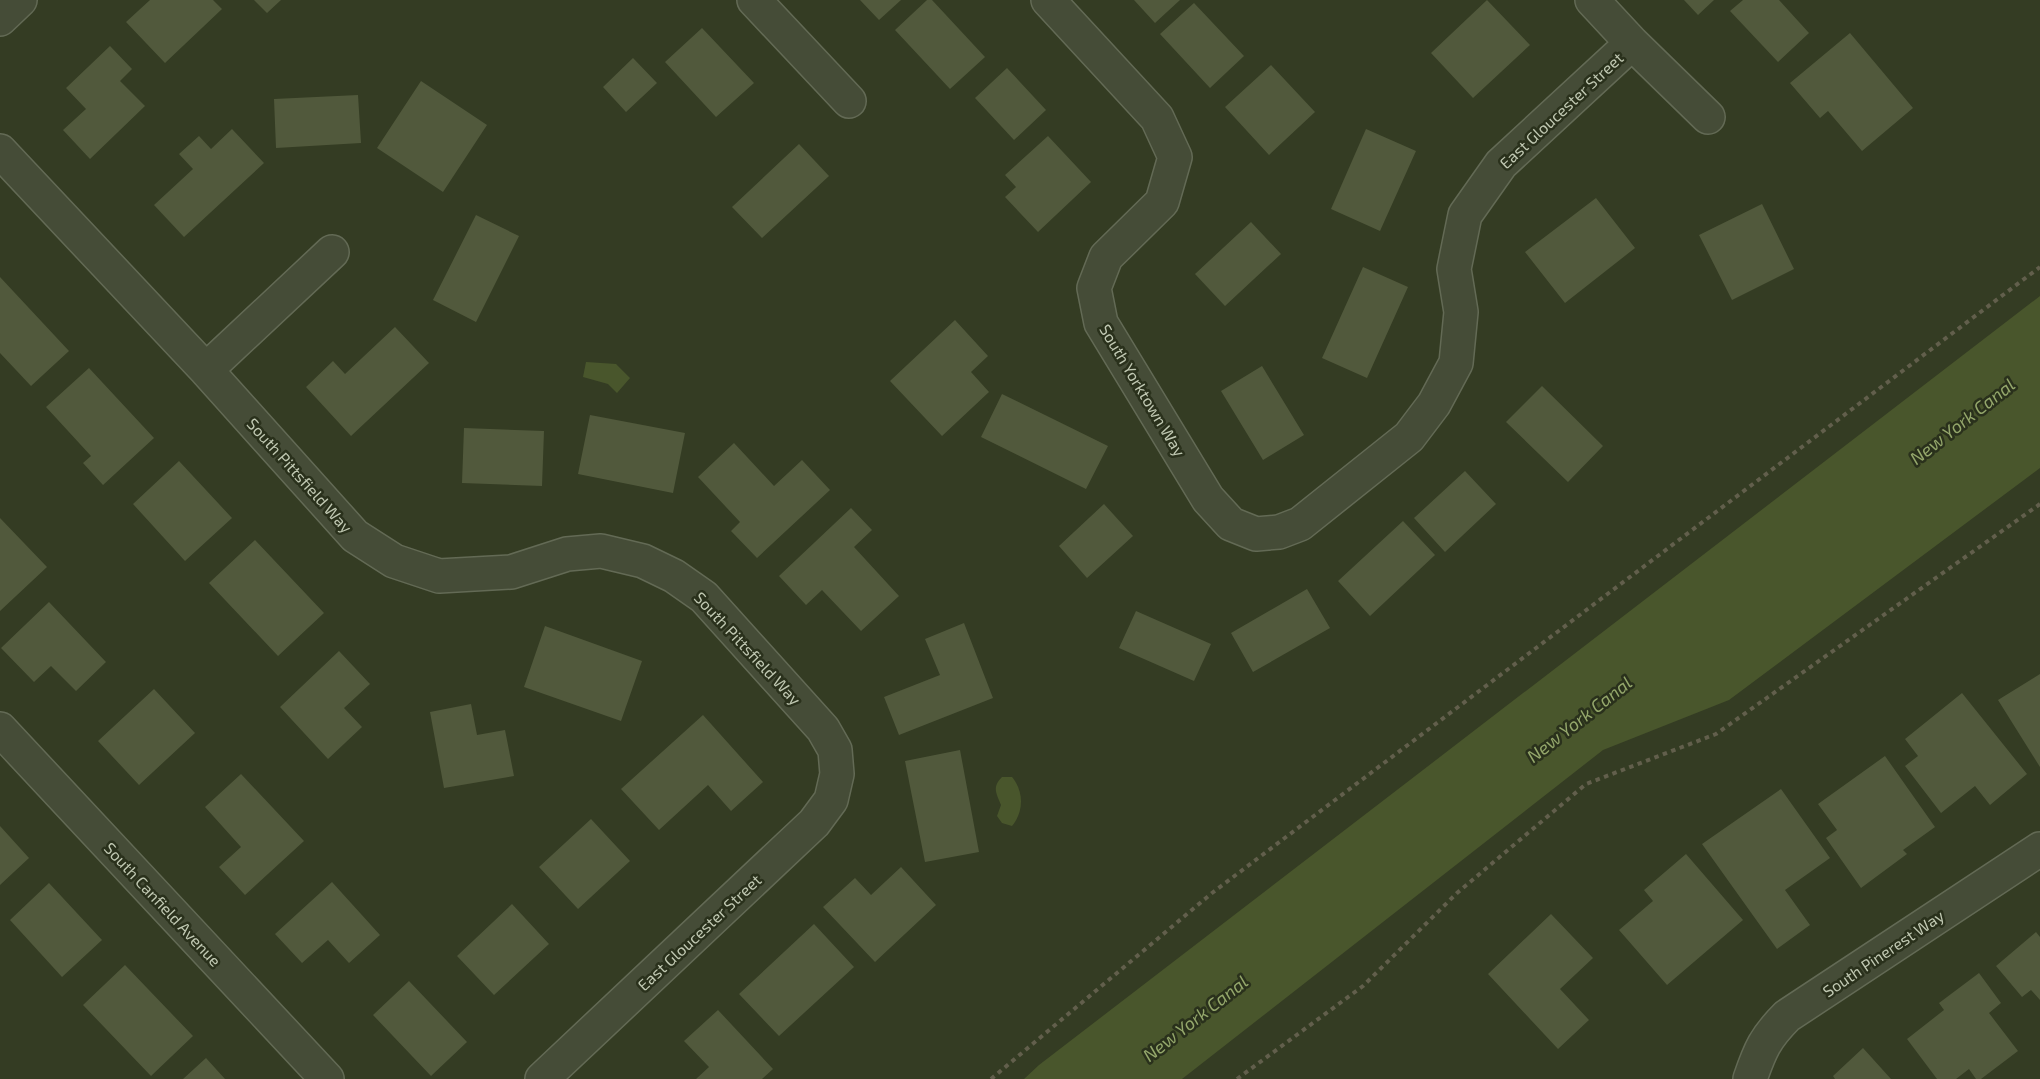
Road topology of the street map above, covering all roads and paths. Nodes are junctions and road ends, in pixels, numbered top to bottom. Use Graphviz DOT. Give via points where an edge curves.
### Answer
graph roads {
  1 [pos="20,0"];
  2 [pos="754,0"];
  3 [pos="1048,0"];
  4 [pos="1592,0"];
  5 [pos="0,19"];
  6 [pos="1632,43"];
  7 [pos="849,101"];
  8 [pos="1708,117"];
  9 [pos="0,151"];
  10 [pos="332,252"];
  11 [pos="2040,267"];
  12 [pos="206,370"];
  13 [pos="2040,504"];
  14 [pos="1256,534"];
  15 [pos="0,729"];
  16 [pos="837,774"];
  17 [pos="2040,849"];
  18 [pos="327,1079"];
  19 [pos="542,1079"];
  20 [pos="991,1079"];
  21 [pos="1237,1079"];
  22 [pos="1750,1079"];
  1 -- 5 [label="street"];
  2 -- 7 [label="street"];
  3 -- 14 [label="street, South Yorktown Way" via="1157,118 1175,157 1162,202 1107,256 1094,288 1101,323 1208,500 1231,524"];
  4 -- 6 [label="street"];
  6 -- 8 [label="street"];
  6 -- 14 [label="street, East Gloucester Street" via="1501,164 1464,215 1454,270 1461,312 1456,363 1434,404 1409,437 1300,524 1279,532"];
  9 -- 12 [label="street, South Pittsfield Way"];
  10 -- 12 [label="street"];
  11 -- 20 [label="path" via="1212,893"];
  12 -- 16 [label="street, South Pittsfield Way" via="355,536 394,561 439,576 460,575 511,572 567,554 601,550 643,561 674,576 704,597 823,729 835,750"];
  13 -- 21 [label="path" via="1716,734 1586,784 1457,893 1363,986"];
  15 -- 18 [label="street, South Canfield Avenue"];
  16 -- 19 [label="street, East Gloucester Street" via="831,800 814,823"];
  17 -- 22 [label="street, South Pinerest Way" via="1787,1016 1770,1033"];
}
